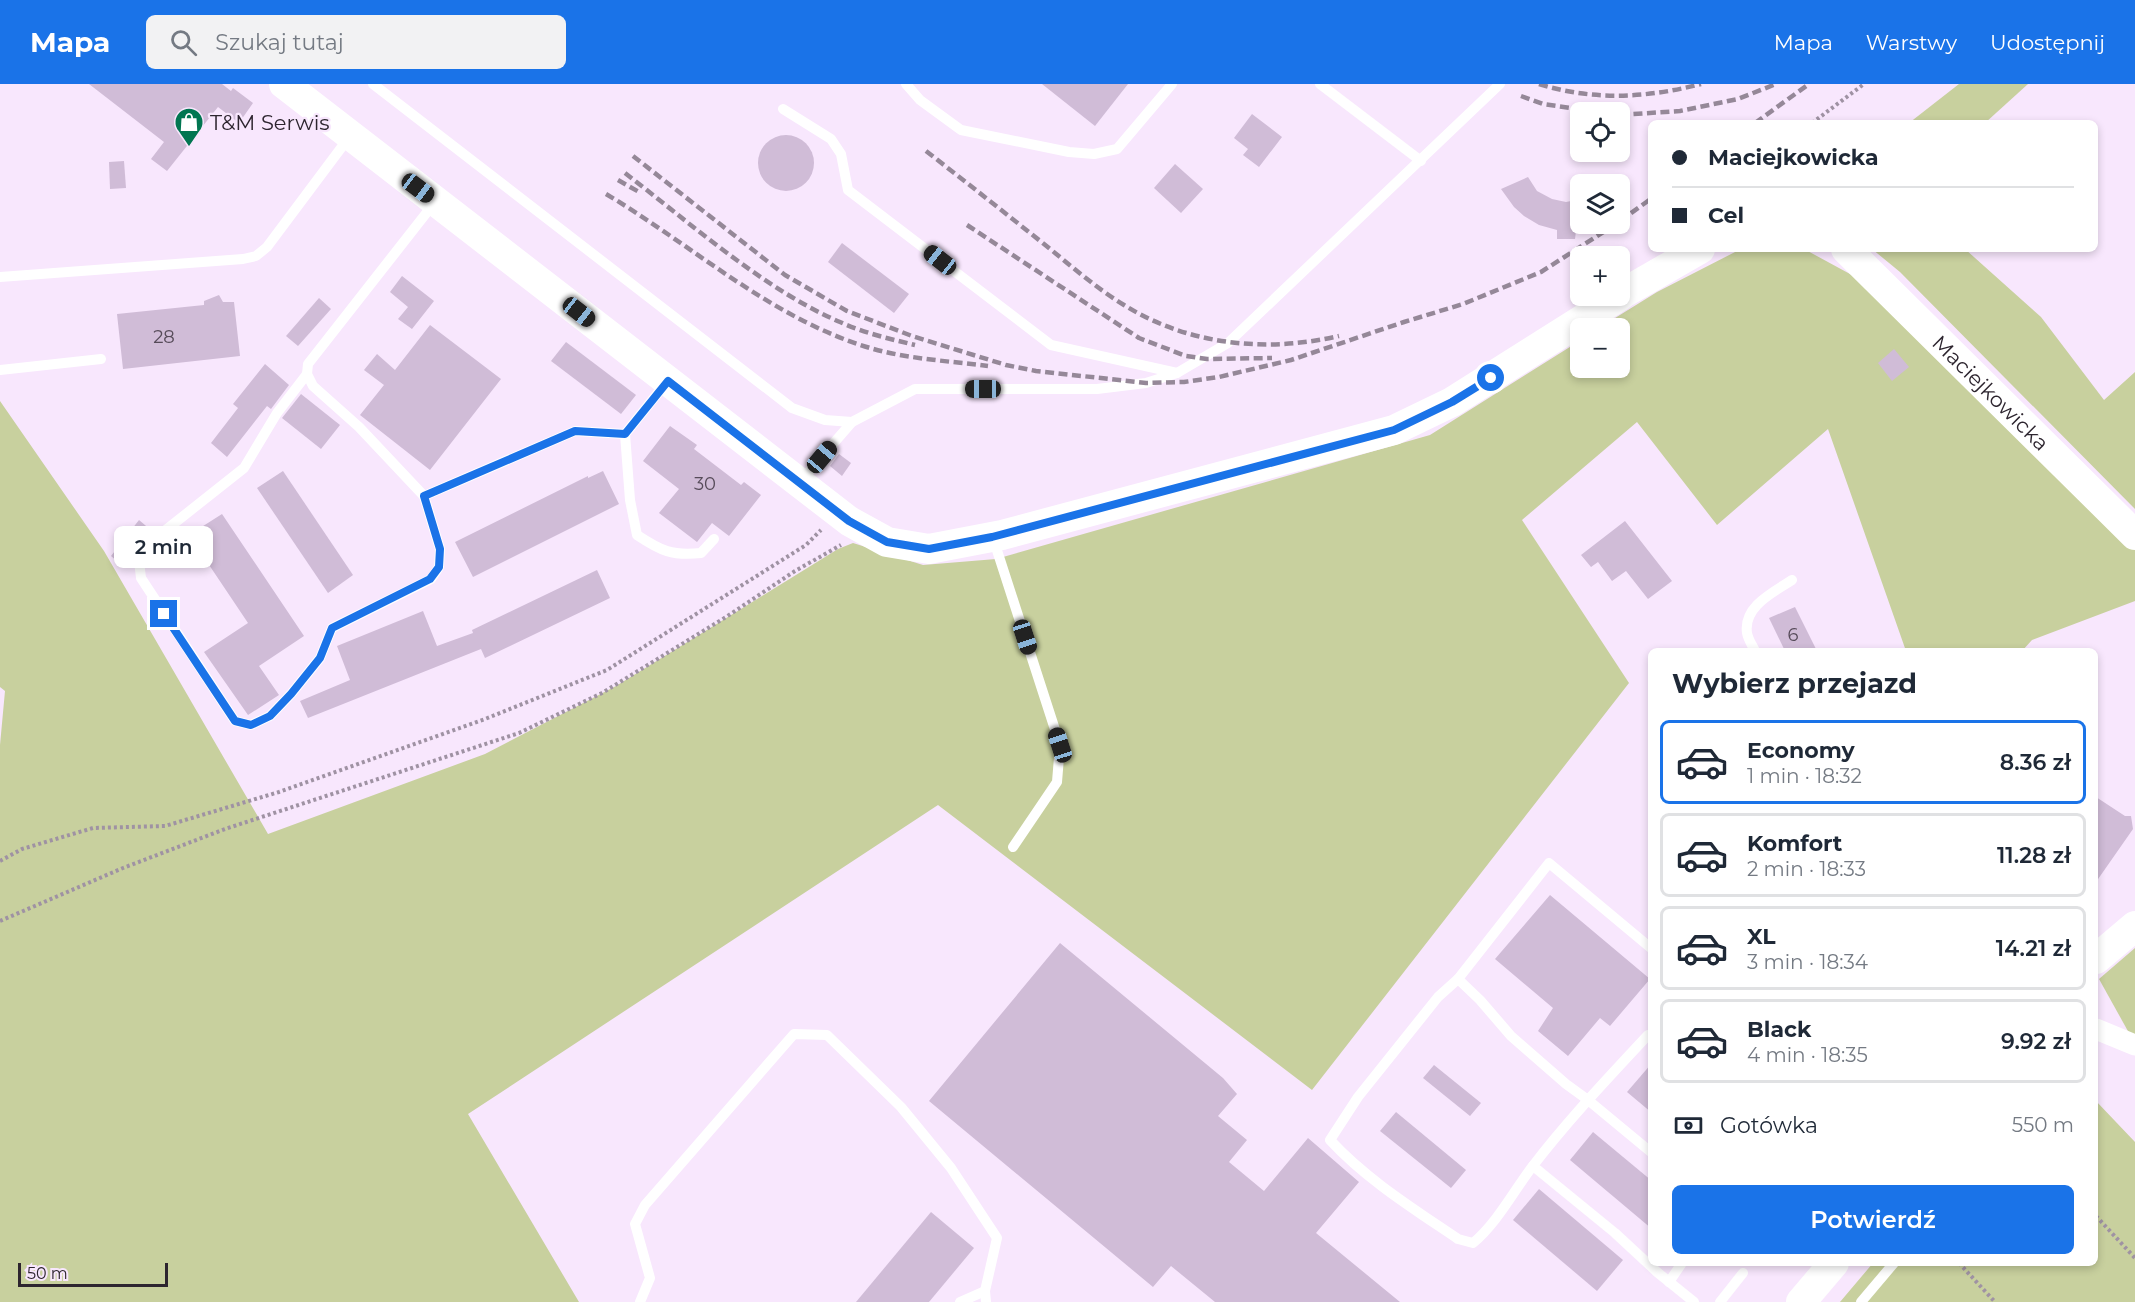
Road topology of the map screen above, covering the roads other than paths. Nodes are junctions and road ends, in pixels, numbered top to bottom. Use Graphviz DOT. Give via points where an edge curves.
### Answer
graph roads {
  1 [pos="284,84"];
  2 [pos="373,84"];
  3 [pos="906,84"];
  4 [pos="1172,84"];
  5 [pos="1320,84"];
  6 [pos="1500,84"];
  7 [pos="783,109"];
  8 [pos="350,135"];
  9 [pos="1421,161"];
  10 [pos="435,201"];
  11 [pos="1695,252"];
  12 [pos="1849,252"];
  13 [pos="0,277"];
  14 [pos="1630,289"];
  15 [pos="1603,306"];
  16 [pos="101,359"];
  17 [pos="0,370"];
  18 [pos="1177,373"];
  19 [pos="308,374"];
  20 [pos="668,381"];
  21 [pos="852,422"];
  22 [pos="625,434"];
  23 [pos="800,482"];
  24 [pos="424,496"];
  25 [pos="2135,535"];
  26 [pos="992,537"];
  27 [pos="714,539"];
  28 [pos="1792,580"];
  29 [pos="1754,648"];
  30 [pos="1013,847"];
  31 [pos="2135,926"];
  32 [pos="1648,946"];
  33 [pos="2098,957"];
  34 [pos="1458,979"];
  35 [pos="2098,1030"];
  36 [pos="1648,1037"];
  37 [pos="2135,1045"];
  38 [pos="1588,1100"];
  39 [pos="1648,1150"];
  40 [pos="1533,1166"];
  41 [pos="1648,1263"];
  42 [pos="1651,1266"];
  43 [pos="1680,1266"];
  44 [pos="1831,1266"];
  45 [pos="1891,1266"];
  46 [pos="1743,1273"];
  47 [pos="1669,1282"];
  48 [pos="985,1297"];
  49 [pos="640,1302"];
  50 [pos="960,1302"];
  51 [pos="1695,1302"];
  52 [pos="1719,1302"];
  53 [pos="1801,1302"];
  54 [pos="1861,1302"];
  1 -- 8 [label="street"];
  2 -- 21 [label="lane" via="792,408 825,420"];
  3 -- 4 [label="lane" via="920,100 961,130 1095,154 1117,150"];
  5 -- 9 [label="lane"];
  6 -- 9 [label="lane"];
  7 -- 18 [label="lane" via="831,139 841,154 848,190 1051,345"];
  8 -- 10 [label="street"];
  8 -- 13 [label="lane" via="267,247 256,256"];
  9 -- 18 [label="lane" via="1228,343"];
  10 -- 19 [label="lane" via="308,364"];
  10 -- 20 [label="street"];
  11 -- 14 [label="street"];
  12 -- 25 [label="street, Maciejkowicka"];
  15 -- 26 [label="street" via="1452,402 1394,430"];
  16 -- 17 [label="lane"];
  18 -- 21 [label="lane" via="1146,383 1097,389 915,389"];
  19 -- 24 [label="lane" via="313,387"];
  19 -- 24 [label="lane" via="277,412 244,468 138,552 141,578 235,721 251,725 270,716 320,658 332,628 430,579 439,567 440,549"];
  20 -- 22 [label="lane"];
  20 -- 23 [label="street"];
  21 -- 23 [label="lane"];
  22 -- 24 [label="lane" via="575,431"];
  22 -- 27 [label="lane" via="637,535 657,548 682,555 701,553"];
  23 -- 26 [label="street" via="839,513 887,542 929,549"];
  26 -- 30 [label="lane" via="1060,745 1057,782"];
  28 -- 29 [label="lane" via="1755,606 1747,632"];
  31 -- 33 [label="street"];
  32 -- 34 [label="lane" via="1549,863"];
  34 -- 38 [label="lane" via="1511,1036"];
  34 -- 40 [label="lane" via="1438,997 1358,1097 1330,1140 1383,1187 1458,1239 1473,1243 1485,1233"];
  35 -- 37 [label="street"];
  36 -- 38 [label="lane"];
  38 -- 39 [label="lane"];
  38 -- 40 [label="lane"];
  40 -- 41 [label="lane"];
  42 -- 47 [label="lane"];
  43 -- 47 [label="lane"];
  44 -- 53 [label="street"];
  45 -- 54 [label="lane"];
  46 -- 52 [label="lane"];
  47 -- 51 [label="lane"];
  48 -- 49 [label="lane" via="997,1238 951,1168 901,1107 827,1035 794,1034 645,1205 635,1224 651,1278"];
  48 -- 50 [label="lane"];
}
